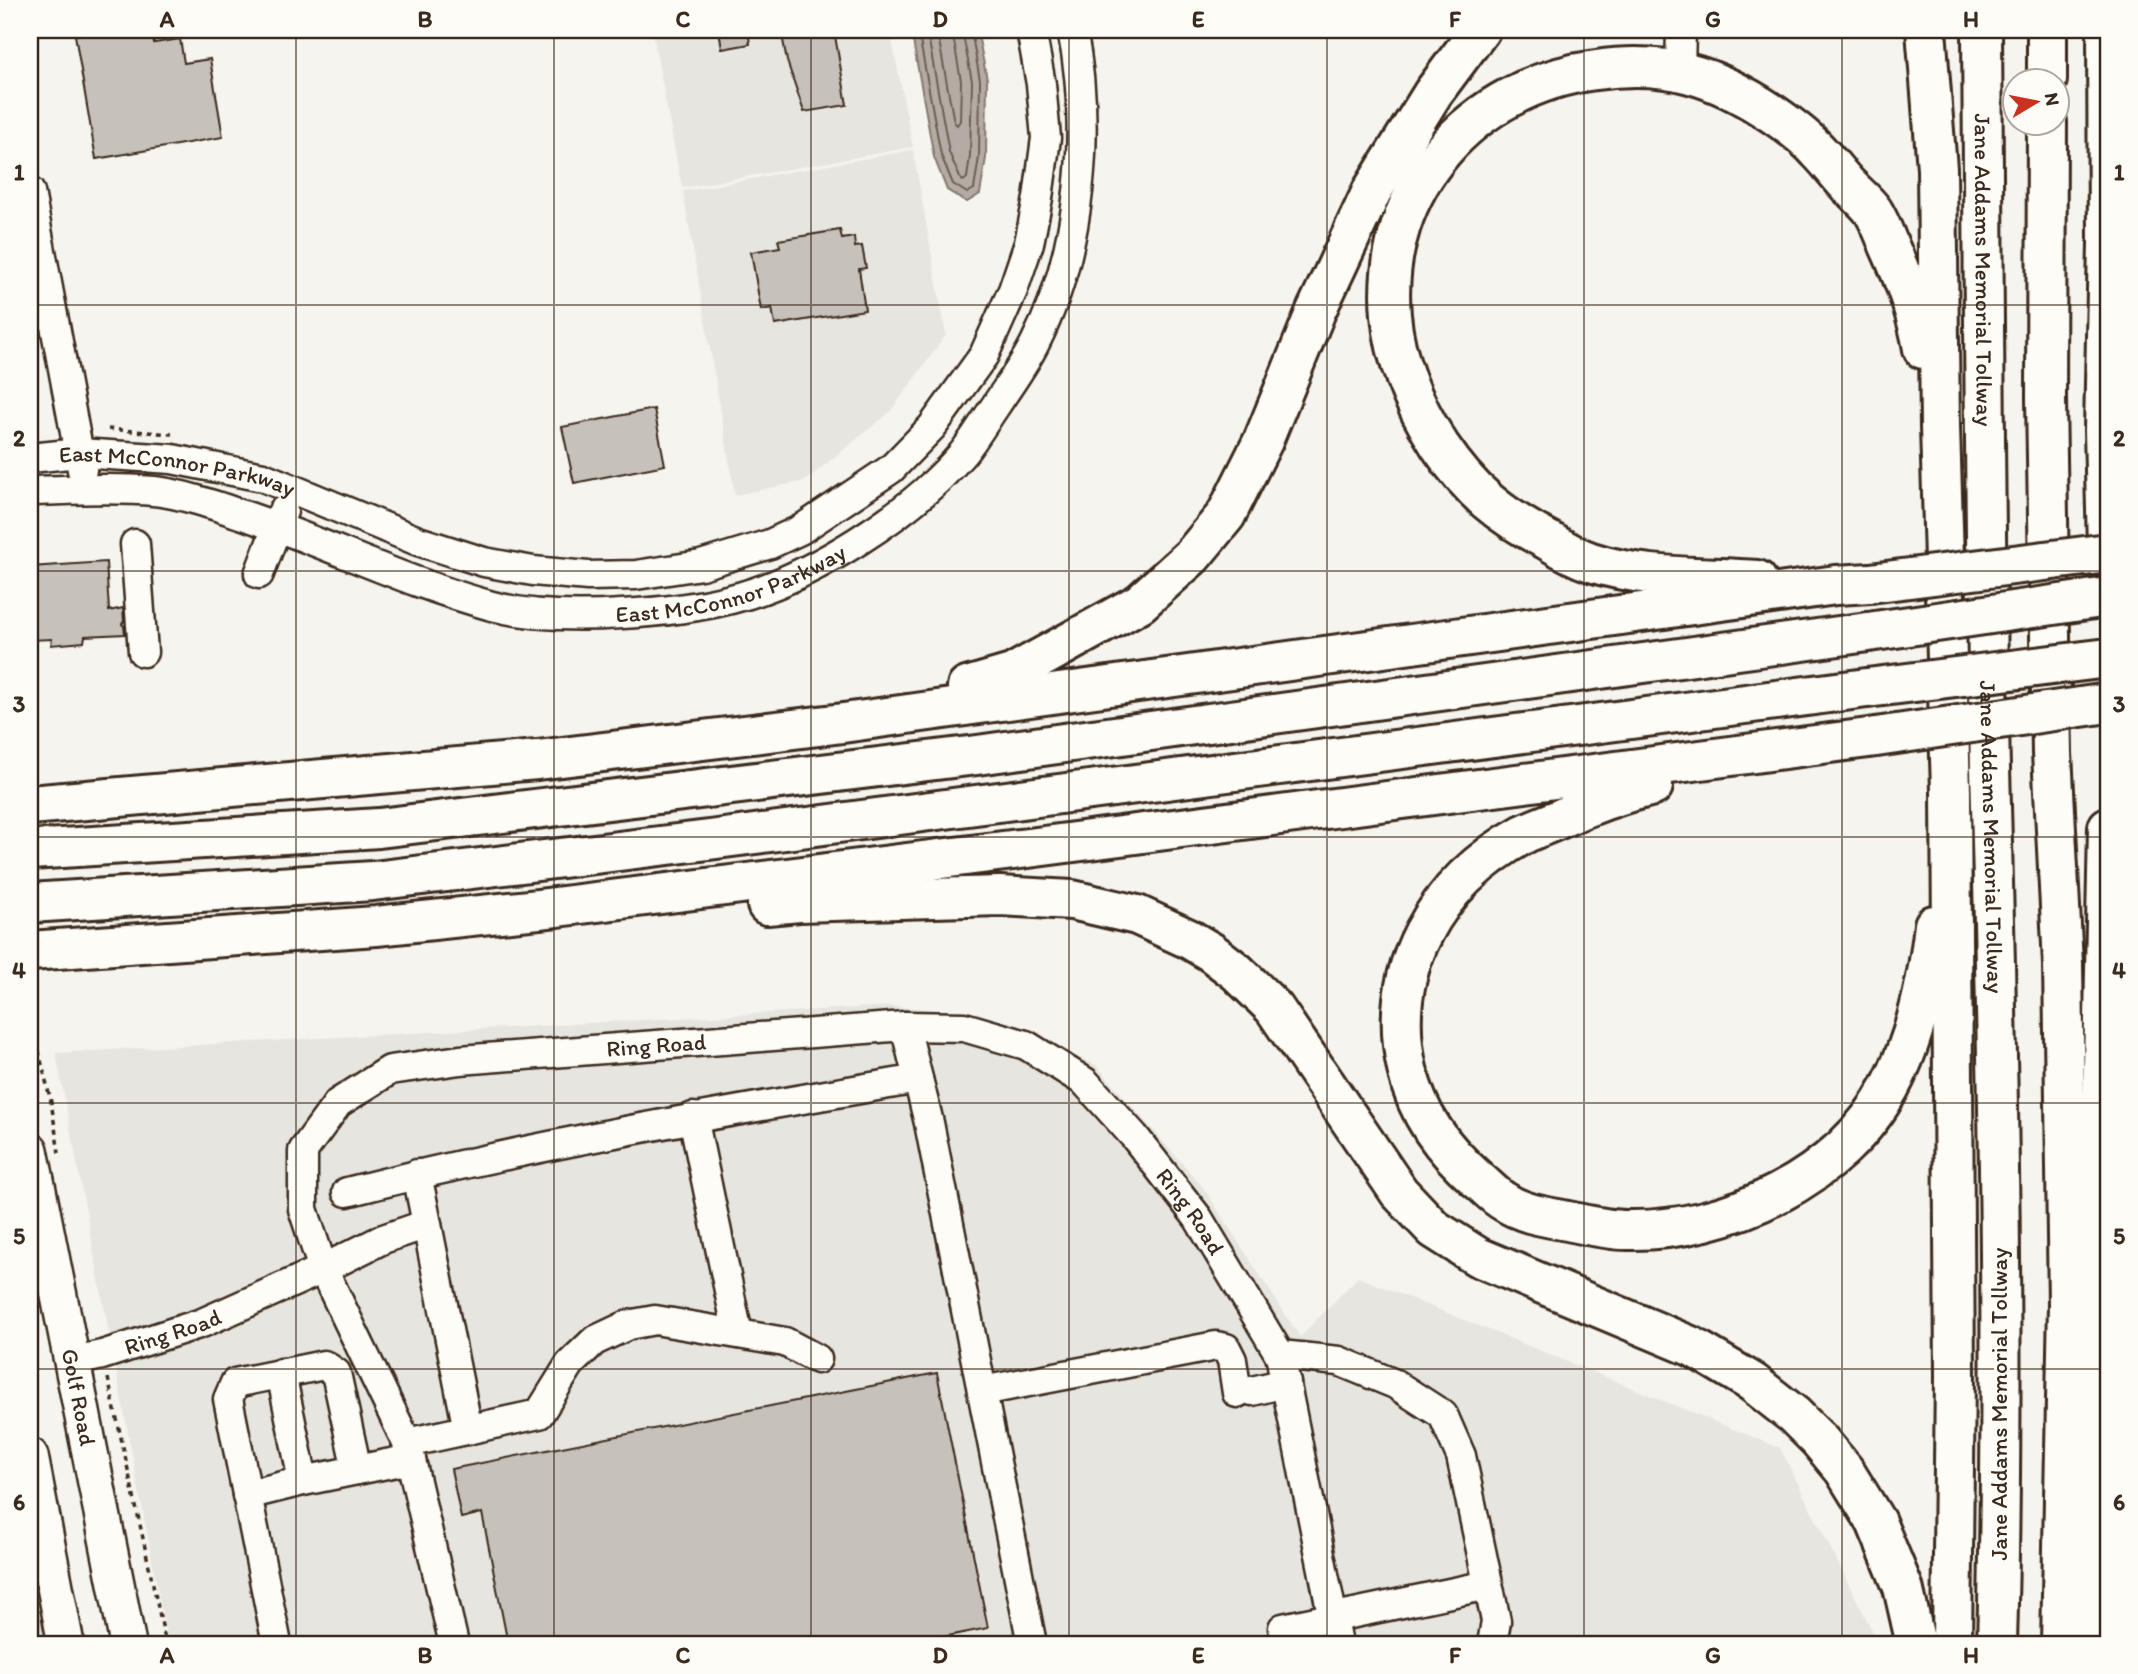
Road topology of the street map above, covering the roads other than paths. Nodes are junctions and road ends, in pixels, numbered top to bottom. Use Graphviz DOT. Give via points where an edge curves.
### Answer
graph roads {
  1 [pos="1031,30"];
  2 [pos="1072,30"];
  3 [pos="1480,30"];
  4 [pos="1681,30"];
  5 [pos="1926,30"];
  6 [pos="1982,30"];
  7 [pos="2047,30"];
  8 [pos="2107,30"];
  9 [pos="2047,66"];
  10 [pos="1680,71"];
  11 [pos="2047,136"];
  12 [pos="30,192"];
  13 [pos="2106,417"];
  14 [pos="1940,427"];
  15 [pos="79,453"];
  16 [pos="30,458"];
  17 [pos="86,489"];
  18 [pos="291,489"];
  19 [pos="30,491"];
  20 [pos="277,527"];
  21 [pos="135,544"];
  22 [pos="2108,553"];
  23 [pos="259,574"];
  24 [pos="1853,584"];
  25 [pos="2108,586"];
  26 [pos="2108,597"];
  27 [pos="143,652"];
  28 [pos="2108,658"];
  29 [pos="2108,703"];
  30 [pos="843,723"];
  31 [pos="1818,744"];
  32 [pos="1951,791"];
  33 [pos="30,805"];
  34 [pos="2108,827"];
  35 [pos="30,850"];
  36 [pos="34,902"];
  37 [pos="548,908"];
  38 [pos="42,950"];
  39 [pos="905,1026"];
  40 [pos="918,1079"];
  41 [pos="693,1117"];
  42 [pos="30,1150"];
  43 [pos="417,1174"];
  44 [pos="347,1192"];
  45 [pos="427,1224"];
  46 [pos="323,1269"];
  47 [pos="738,1334"];
  48 [pos="1280,1355"];
  49 [pos="817,1359"];
  50 [pos="70,1362"];
  51 [pos="281,1373"];
  52 [pos="1286,1384"];
  53 [pos="982,1391"];
  54 [pos="468,1430"];
  55 [pos="409,1451"];
  56 [pos="30,1456"];
  57 [pos="357,1470"];
  58 [pos="303,1481"];
  59 [pos="247,1495"];
  60 [pos="1488,1585"];
  61 [pos="1283,1628"];
  62 [pos="1336,1631"];
  63 [pos="66,1644"];
  64 [pos="128,1644"];
  65 [pos="277,1644"];
  66 [pos="454,1644"];
  67 [pos="1032,1644"];
  68 [pos="1492,1644"];
  69 [pos="1916,1644"];
  70 [pos="1952,1644"];
  71 [pos="1997,1644"];
  72 [pos="2061,1644"];
  73 [pos="2091,1644"];
  1 -- 18 [label="street, East McConnor Parkway" via="1045,138 1038,198 1013,290 984,355 932,428 891,469 800,530 701,565 636,575 588,576 484,562 418,541"];
  2 -- 20 [label="street, East McConnor Parkway" via="1083,121 1082,165 1063,265 1035,343 962,454 888,520 848,547 793,576 732,599 691,608 568,617 494,607"];
  3 -- 30 [label="highway" via="1433,93 1372,191 1257,453 1226,515 1192,556 1140,603 1012,674"];
  4 -- 10 [label="street"];
  5 -- 14 [label="highway" via="1937,169"];
  6 -- 71 [label="highway, Jane Addams Memorial Tollway" via="2000,1363"];
  7 -- 9 [label="highway"];
  8 -- 13 [label="highway"];
  10 -- 14 [label="highway" via="1753,100 1789,125 1872,210 1915,309"];
  10 -- 24 [label="highway" via="1655,66 1566,74 1518,92 1468,125 1430,164 1403,219 1392,264 1391,313 1399,358 1422,419 1457,471 1489,505 1555,545 1589,561 1630,572"];
  11 -- 72 [label="highway" via="2046,399 2068,1304"];
  12 -- 15 [label="street"];
  13 -- 25 [label="highway"];
  14 -- 32 [label="highway"];
  15 -- 16 [label="street, East McConnor Parkway"];
  15 -- 17 [label="street"];
  15 -- 18 [label="street, East McConnor Parkway" via="172,459 263,477"];
  17 -- 19 [label="street, East McConnor Parkway"];
  17 -- 20 [label="street, East McConnor Parkway" via="156,491"];
  18 -- 20 [label="street"];
  20 -- 23 [label="street"];
  21 -- 27 [label="street"];
  22 -- 24 [label="highway, bridge"];
  24 -- 30 [label="highway"];
  26 -- 35 [label="highway, bridge" via="978,755 407,824"];
  28 -- 36 [label="highway, bridge" via="387,880"];
  29 -- 31 [label="highway, bridge"];
  30 -- 33 [label="highway" via="537,760"];
  31 -- 32 [label="highway" via="1595,802 1524,834 1496,853 1460,883 1432,917 1412,955 1402,1000 1403,1047 1413,1093 1449,1153 1506,1203 1541,1216 1601,1228 1687,1226 1756,1204 1839,1150 1890,1088 1916,1018 1932,944"];
  31 -- 37 [label="highway"];
  32 -- 70 [label="highway"];
  34 -- 73 [label="highway"];
  37 -- 38 [label="highway" via="376,926"];
  37 -- 69 [label="highway" via="693,913 799,902 1033,897 1072,900 1137,915 1189,939 1237,971 1275,1007 1399,1192 1434,1229 1478,1257 1693,1347 1752,1382 1794,1415 1844,1470 1876,1522 1903,1587"];
  39 -- 40 [label="street"];
  39 -- 46 [label="street, Ring Road" via="460,1060 390,1070 338,1103 303,1151 303,1209"];
  39 -- 48 [label="street, Ring Road" via="964,1027 1026,1045 1085,1082 1198,1218"];
  40 -- 41 [label="street"];
  40 -- 53 [label="street"];
  41 -- 43 [label="street"];
  41 -- 47 [label="street"];
  42 -- 50 [label="main road, Golf Road"];
  43 -- 44 [label="street"];
  43 -- 45 [label="street"];
  45 -- 46 [label="street" via="383,1239"];
  45 -- 54 [label="street"];
  46 -- 50 [label="street, Ring Road" via="202,1324"];
  46 -- 55 [label="street"];
  47 -- 49 [label="street" via="785,1342"];
  47 -- 54 [label="street" via="655,1320 628,1325 594,1340 570,1364 539,1414"];
  48 -- 52 [label="street, Ring Road"];
  48 -- 60 [label="street" via="1339,1361 1395,1384 1443,1415 1461,1456"];
  50 -- 64 [label="main road, Golf Road"];
  51 -- 57 [label="street" via="324,1365 336,1373"];
  51 -- 58 [label="street"];
  51 -- 59 [label="street" via="235,1383 228,1399"];
  52 -- 53 [label="street" via="1245,1392 1226,1348 1216,1346"];
  52 -- 62 [label="street, Ring Road"];
  53 -- 67 [label="street"];
  54 -- 55 [label="street"];
  55 -- 57 [label="street"];
  55 -- 66 [label="street"];
  56 -- 63 [label="main road"];
  57 -- 58 [label="street"];
  58 -- 59 [label="street"];
  59 -- 65 [label="street"];
  60 -- 62 [label="street"];
  60 -- 68 [label="street" via="1496,1621"];
  61 -- 62 [label="street"];
}
